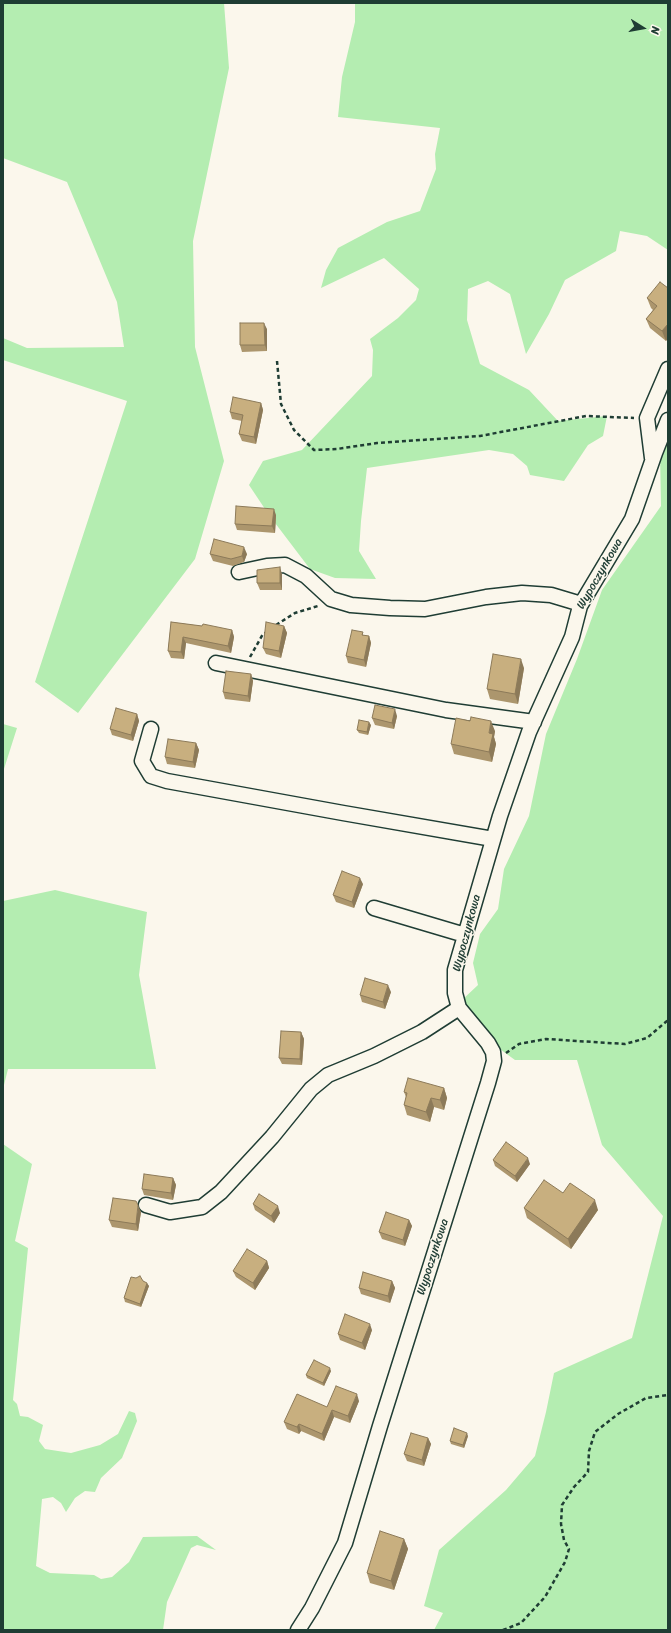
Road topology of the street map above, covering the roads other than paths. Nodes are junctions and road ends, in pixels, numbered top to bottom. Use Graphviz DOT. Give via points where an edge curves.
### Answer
graph roads {
  1 [pos="668,369"];
  2 [pos="668,420"];
  3 [pos="652,460"];
  4 [pos="239,572"];
  5 [pos="581,604"];
  6 [pos="216,663"];
  7 [pos="534,722"];
  8 [pos="151,729"];
  9 [pos="493,839"];
  10 [pos="374,908"];
  11 [pos="465,935"];
  12 [pos="459,1008"];
  13 [pos="146,1204"];
  14 [pos="298,1630"];
  1 -- 3 [label="street" via="647,418"];
  2 -- 3 [label="street, Wypoczynkowa"];
  3 -- 5 [label="street, Wypoczynkowa" via="632,519"];
  4 -- 5 [label="street" via="285,565 306,576 331,599 351,605 382,608 425,609 522,593 551,595"];
  5 -- 7 [label="street, Wypoczynkowa" via="572,637"];
  6 -- 7 [label="street" via="446,710"];
  7 -- 9 [label="street, Wypoczynkowa"];
  8 -- 9 [label="street" via="142,761 151,776 167,781"];
  9 -- 11 [label="street, Wypoczynkowa"];
  10 -- 11 [label="street"];
  11 -- 12 [label="street, Wypoczynkowa" via="455,970 454,993"];
  12 -- 13 [label="street" via="422,1032 328,1075 311,1089 272,1137 221,1192 202,1207 170,1212"];
  12 -- 14 [label="street, Wypoczynkowa" via="488,1042 494,1061 345,1543"];
}
